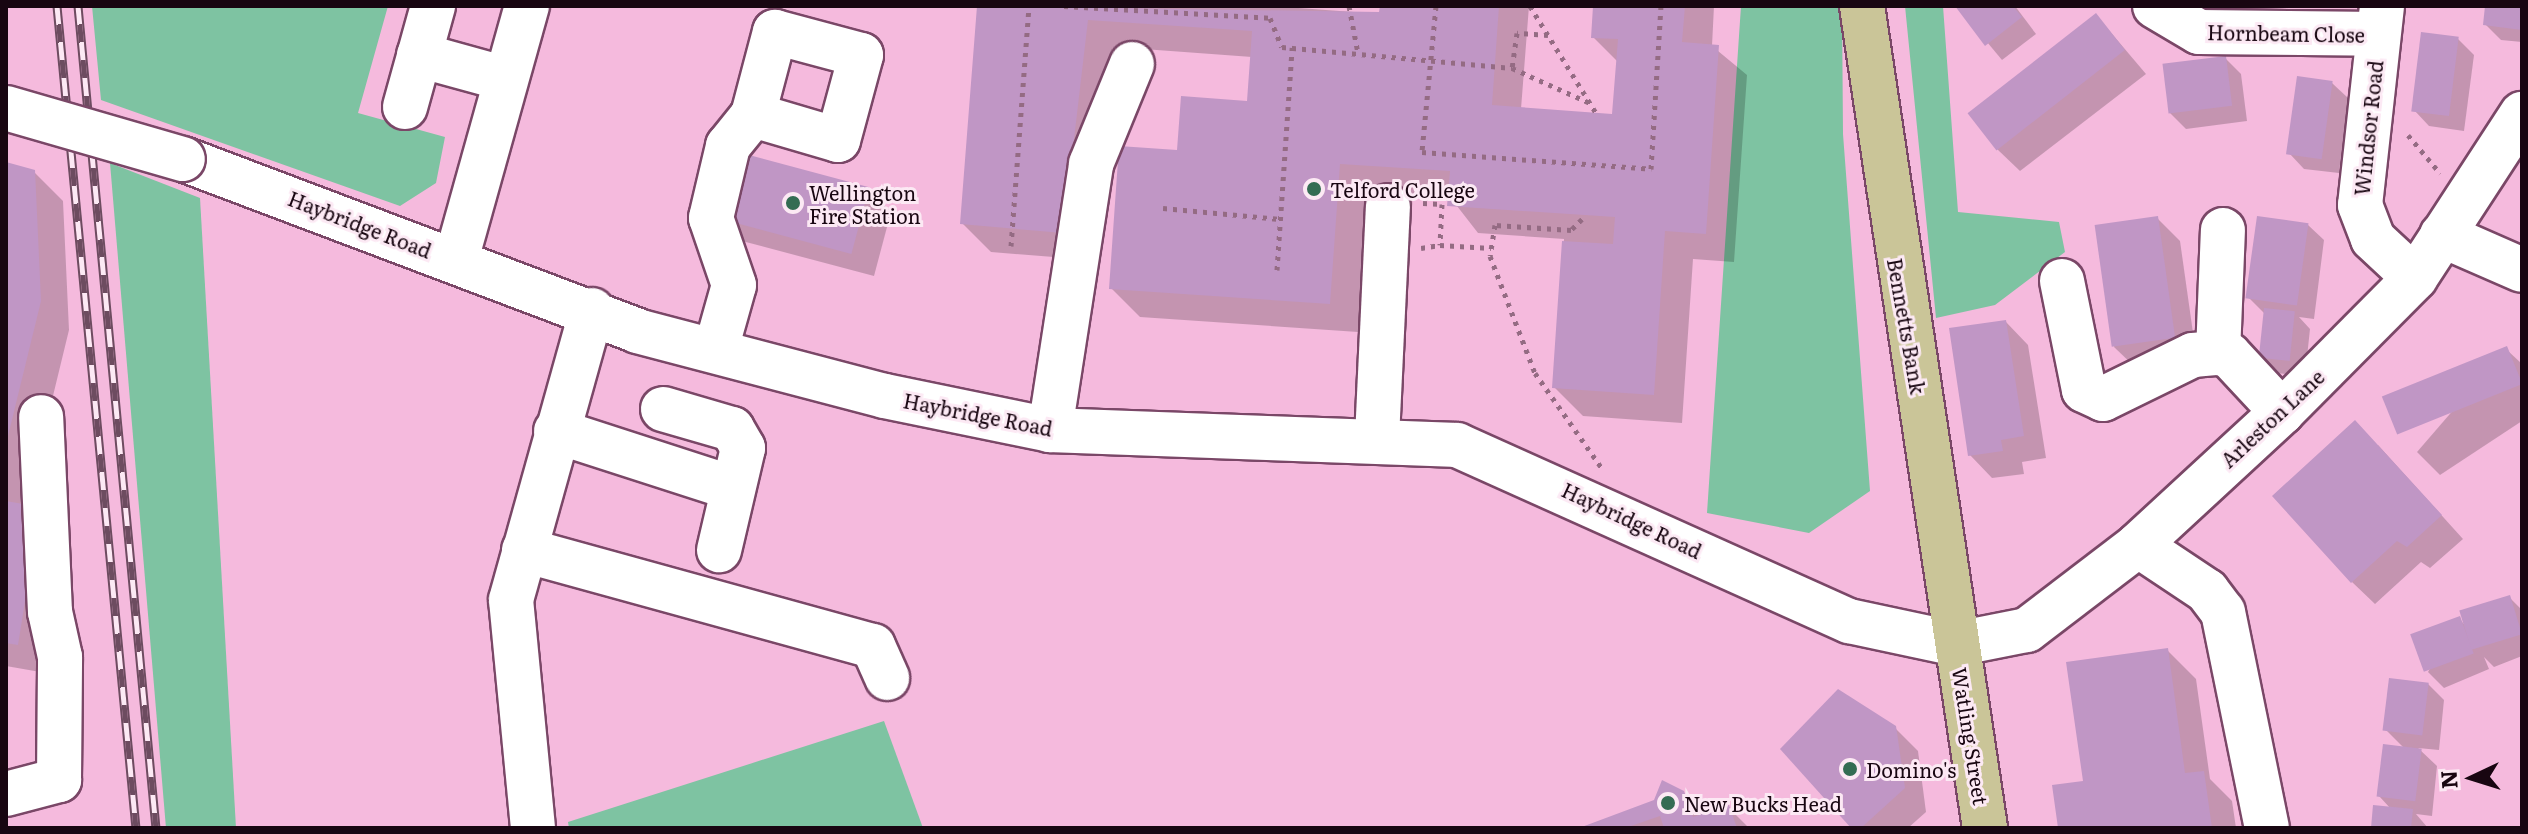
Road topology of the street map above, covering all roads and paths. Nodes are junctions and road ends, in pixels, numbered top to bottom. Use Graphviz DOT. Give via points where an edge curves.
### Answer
graph roads {
  1 [pos="433,6"];
  2 [pos="527,6"];
  3 [pos="1029,6"];
  4 [pos="1064,6"];
  5 [pos="1349,6"];
  6 [pos="1436,6"];
  7 [pos="1530,6"];
  8 [pos="1661,6"];
  9 [pos="1862,6"];
  10 [pos="2155,6"];
  11 [pos="2380,20"];
  12 [pos="1548,35"];
  13 [pos="1292,48"];
  14 [pos="1358,53"];
  15 [pos="419,55"];
  16 [pos="1432,59"];
  17 [pos="1132,64"];
  18 [pos="1512,68"];
  19 [pos="506,79"];
  20 [pos="2372,93"];
  21 [pos="1590,103"];
  22 [pos="405,107"];
  23 [pos="6,108"];
  24 [pos="1596,113"];
  25 [pos="2522,114"];
  26 [pos="753,115"];
  27 [pos="1400,204"];
  28 [pos="1163,208"];
  29 [pos="2453,218"];
  30 [pos="1280,219"];
  31 [pos="1582,219"];
  32 [pos="2223,230"];
  33 [pos="1440,245"];
  34 [pos="1011,246"];
  35 [pos="1418,248"];
  36 [pos="1491,248"];
  37 [pos="456,260"];
  38 [pos="1277,270"];
  39 [pos="2522,270"];
  40 [pos="2415,278"];
  41 [pos="2062,281"];
  42 [pos="595,312"];
  43 [pos="712,348"];
  44 [pos="2218,353"];
  45 [pos="663,409"];
  46 [pos="2282,412"];
  47 [pos="41,417"];
  48 [pos="1050,430"];
  49 [pos="556,431"];
  50 [pos="1377,438"];
  51 [pos="732,488"];
  52 [pos="1612,511"];
  53 [pos="2138,545"];
  54 [pos="524,550"];
  55 [pos="719,550"];
  56 [pos="1956,644"];
  57 [pos="887,678"];
  58 [pos="6,794"];
  59 [pos="533,828"];
  60 [pos="1985,828"];
  61 [pos="2267,828"];
  1 -- 15 [label="street"];
  2 -- 19 [label="street"];
  3 -- 34 [label="path"];
  4 -- 13 [label="path" via="1270,18 1282,47"];
  5 -- 14 [label="path"];
  6 -- 16 [label="path"];
  7 -- 12 [label="path"];
  8 -- 16 [label="path" via="1651,169 1422,152"];
  9 -- 56 [label="main road, Bennetts Bank"];
  10 -- 11 [label="street, Hornbeam Close" via="2199,32"];
  11 -- 20 [label="street, Windsor Road"];
  12 -- 18 [label="path" via="1517,33"];
  12 -- 21 [label="path"];
  13 -- 14 [label="path"];
  13 -- 30 [label="path"];
  14 -- 16 [label="path"];
  15 -- 19 [label="street"];
  15 -- 22 [label="street"];
  16 -- 18 [label="path"];
  17 -- 48 [label="street" via="1091,164"];
  18 -- 21 [label="path"];
  19 -- 37 [label="street"];
  20 -- 29 [label="path"];
  20 -- 40 [label="street, Windsor Road" via="2360,205 2373,239"];
  21 -- 24 [label="path"];
  23 -- 37 [label="street, Haybridge Road, bridge" via="183,159"];
  25 -- 29 [label="street, Arleston Lane"];
  26 -- 43 [label="street" via="728,146 711,218 734,285"];
  27 -- 33 [label="path" via="1442,204"];
  27 -- 50 [label="street"];
  28 -- 30 [label="path"];
  29 -- 39 [label="street"];
  29 -- 40 [label="street, Arleston Lane"];
  30 -- 38 [label="path"];
  31 -- 36 [label="path" via="1571,230 1495,225"];
  32 -- 44 [label="street"];
  33 -- 35 [label="path"];
  33 -- 36 [label="path"];
  36 -- 52 [label="path" via="1535,373 1590,442"];
  37 -- 42 [label="street, Haybridge Road"];
  40 -- 46 [label="street, Arleston Lane"];
  41 -- 44 [label="street" via="2078,379 2103,399 2193,355"];
  42 -- 43 [label="street, Haybridge Road" via="637,331"];
  42 -- 49 [label="street"];
  43 -- 48 [label="street, Haybridge Road" via="885,396"];
  44 -- 46 [label="street" via="2229,355"];
  45 -- 51 [label="street" via="732,429 743,448"];
  46 -- 53 [label="street, Arleston Lane"];
  47 -- 58 [label="street" via="50,612 60,657 59,780"];
  48 -- 50 [label="street, Haybridge Road"];
  49 -- 51 [label="street"];
  49 -- 54 [label="street"];
  50 -- 52 [label="street, Haybridge Road" via="1457,445"];
  51 -- 55 [label="street"];
  52 -- 56 [label="street, Haybridge Road" via="1849,621"];
  53 -- 56 [label="street, Arleston Lane" via="2027,630"];
  53 -- 61 [label="street" via="2207,591 2223,612"];
  54 -- 57 [label="street" via="873,646"];
  54 -- 59 [label="street" via="511,600"];
  56 -- 60 [label="main road, Watling Street"];
}
